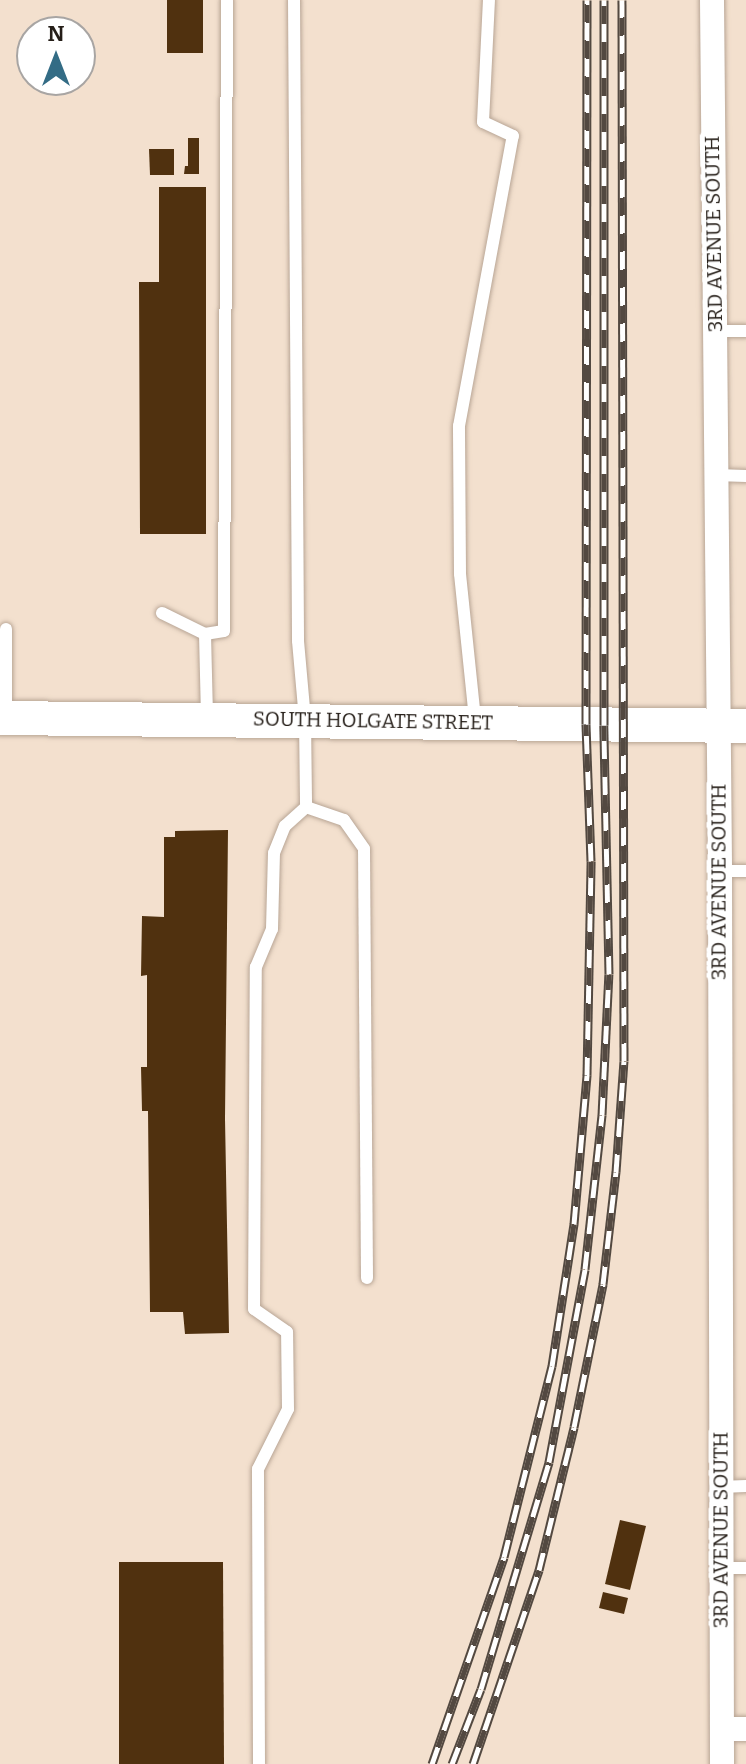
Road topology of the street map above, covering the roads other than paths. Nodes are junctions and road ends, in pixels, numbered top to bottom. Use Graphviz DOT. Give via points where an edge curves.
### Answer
graph roads {
  1 [pos="227,0"];
  2 [pos="294,0"];
  3 [pos="489,0"];
  4 [pos="712,0"];
  5 [pos="715,331"];
  6 [pos="746,331"];
  7 [pos="716,475"];
  8 [pos="746,476"];
  9 [pos="162,613"];
  10 [pos="6,629"];
  11 [pos="205,634"];
  12 [pos="3,718"];
  13 [pos="207,718"];
  14 [pos="305,719"];
  15 [pos="475,723"];
  16 [pos="732,726"];
  17 [pos="306,807"];
  18 [pos="720,871"];
  19 [pos="746,871"];
  20 [pos="367,1278"];
  21 [pos="746,1486"];
  22 [pos="720,1487"];
  23 [pos="721,1568"];
  24 [pos="746,1568"];
  25 [pos="734,1729"];
  26 [pos="259,1764"];
  27 [pos="722,1764"];
  1 -- 11 [label="lane" via="224,631"];
  2 -- 14 [label="lane" via="298,641"];
  3 -- 15 [label="lane" via="483,122 513,136 459,426 460,574"];
  4 -- 5 [label="street, 3RD AVENUE SOUTH"];
  5 -- 6 [label="lane"];
  5 -- 7 [label="street, 3RD AVENUE SOUTH"];
  7 -- 8 [label="lane"];
  7 -- 16 [label="street, 3RD AVENUE SOUTH"];
  9 -- 11 [label="lane"];
  10 -- 12 [label="lane"];
  11 -- 13 [label="lane"];
  12 -- 13 [label="main road, SOUTH HOLGATE STREET"];
  13 -- 14 [label="main road, SOUTH HOLGATE STREET"];
  14 -- 15 [label="main road, SOUTH HOLGATE STREET"];
  14 -- 17 [label="lane"];
  15 -- 16 [label="main road, SOUTH HOLGATE STREET"];
  16 -- 18 [label="street, 3RD AVENUE SOUTH"];
  17 -- 20 [label="lane" via="344,820 364,849"];
  17 -- 26 [label="lane" via="285,826 274,853 272,929 256,967 254,1309 287,1332 288,1394 288,1409 258,1469"];
  18 -- 19 [label="lane"];
  18 -- 22 [label="street, 3RD AVENUE SOUTH"];
  21 -- 22 [label="lane"];
  22 -- 23 [label="street, 3RD AVENUE SOUTH"];
  23 -- 24 [label="lane"];
  23 -- 25 [label="street, 3RD AVENUE SOUTH"];
  25 -- 27 [label="street, 3RD AVENUE SOUTH"];
}
